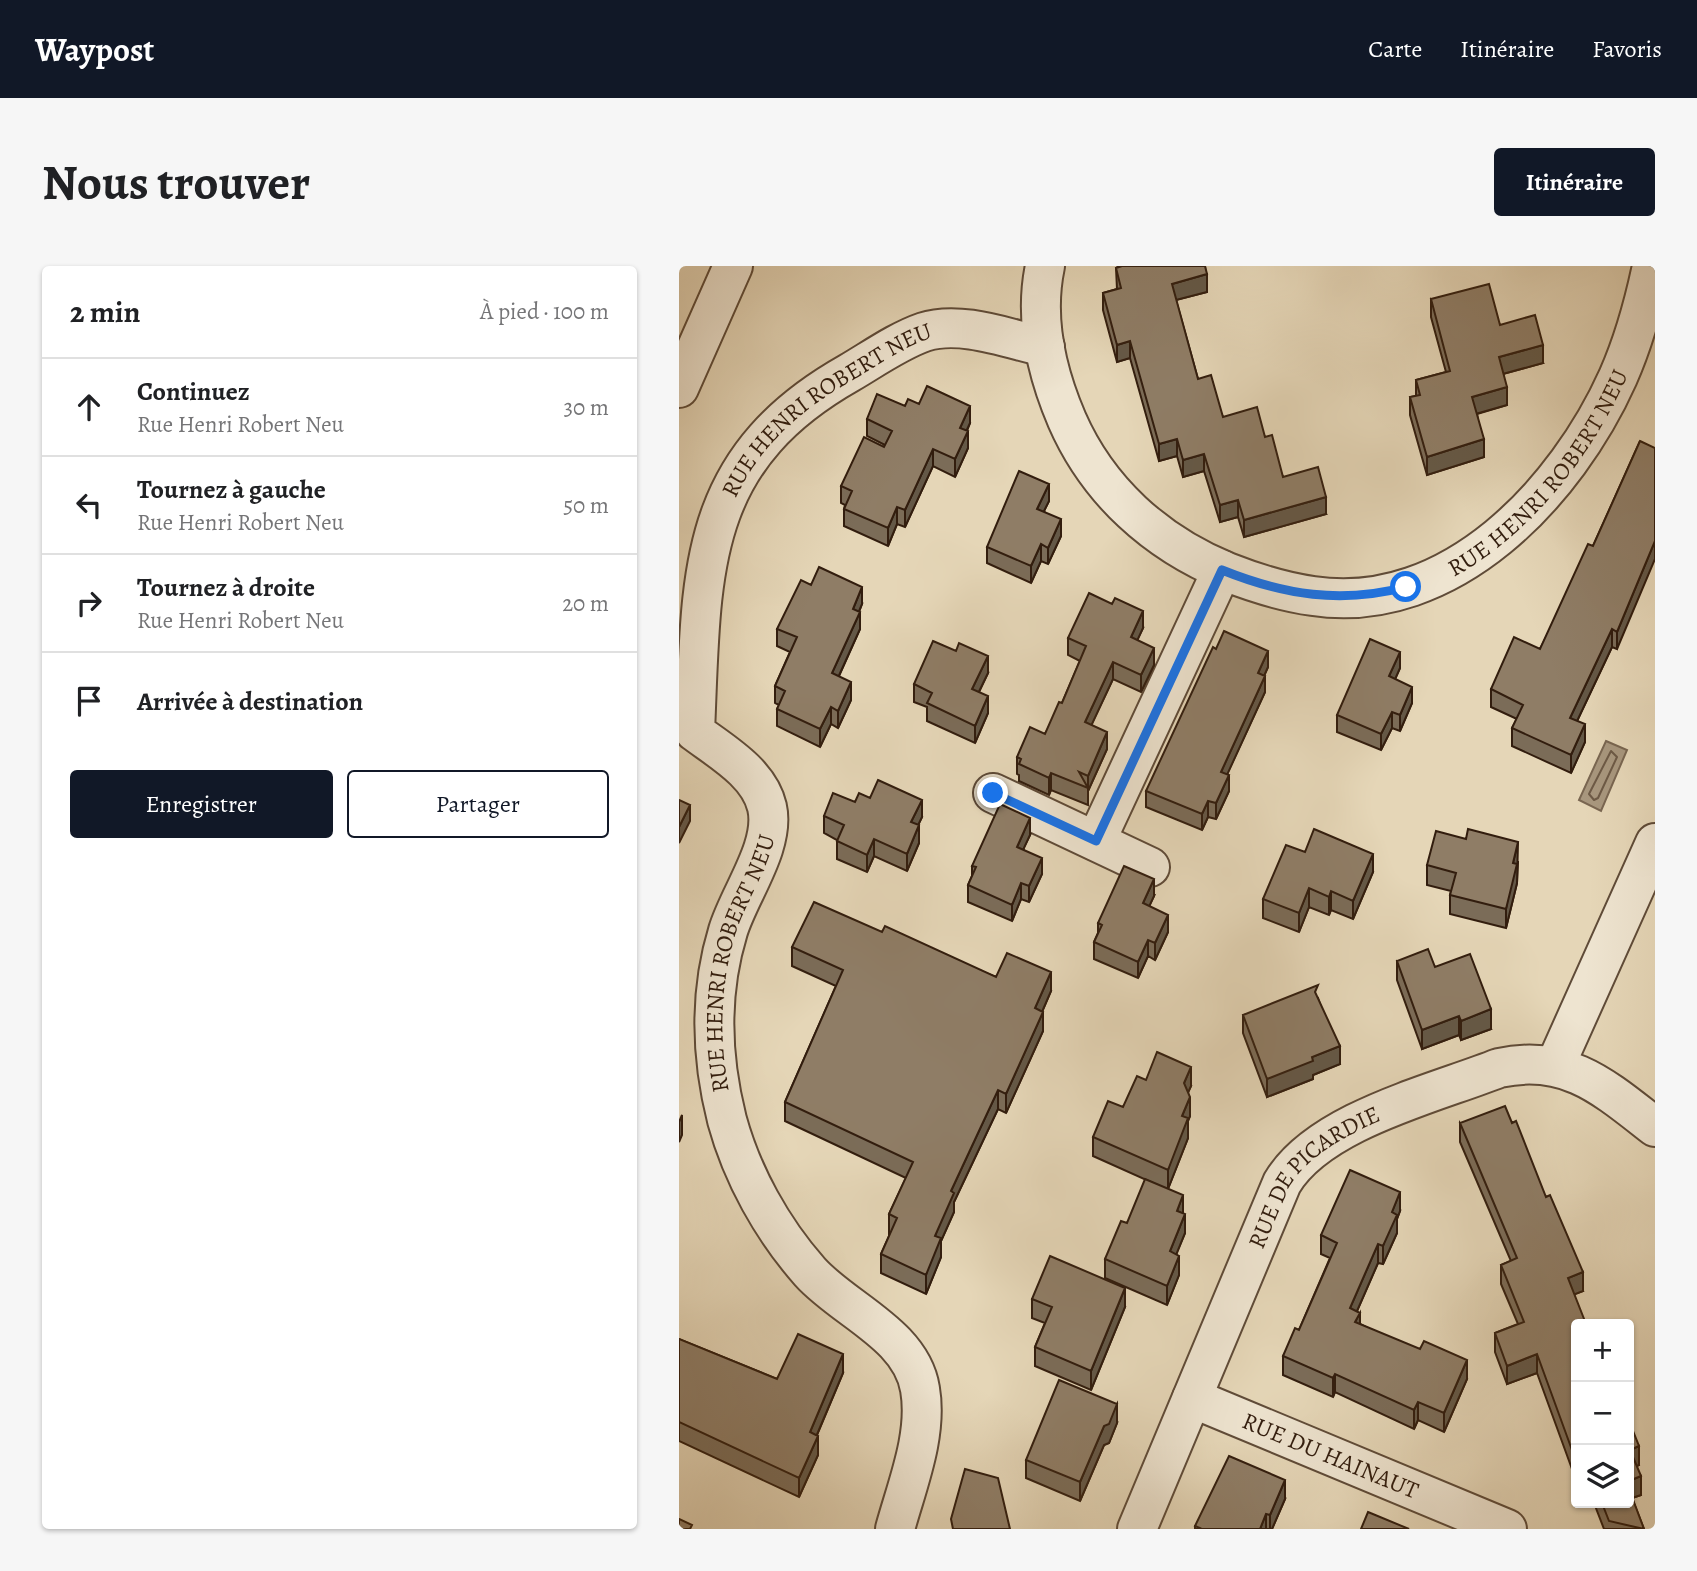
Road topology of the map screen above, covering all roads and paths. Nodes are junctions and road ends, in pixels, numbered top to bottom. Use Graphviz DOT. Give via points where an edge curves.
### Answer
graph roads {
  1 [pos="733,266"];
  2 [pos="1045,266"];
  3 [pos="1652,266"];
  4 [pos="1045,347"];
  5 [pos="679,388"];
  6 [pos="1222,570"];
  7 [pos="687,728"];
  8 [pos="993,793"];
  9 [pos="1096,841"];
  10 [pos="1655,843"];
  11 [pos="1150,867"];
  12 [pos="1555,1066"];
  13 [pos="1655,1127"];
  14 [pos="1192,1398"];
  15 [pos="895,1529"];
  16 [pos="1137,1529"];
  17 [pos="1507,1529"];
  1 -- 5 [label="street"];
  2 -- 4 [label="street, RUE HENRI ROBERT NEU" via="1039,313"];
  3 -- 6 [label="street, RUE HENRI ROBERT NEU" via="1632,342 1606,401 1534,504 1478,552 1433,578 1378,594 1347,597 1281,590"];
  4 -- 6 [label="street, RUE HENRI ROBERT NEU" via="1068,423 1107,486 1147,527"];
  4 -- 7 [label="street, RUE HENRI ROBERT NEU" via="963,329 925,332 808,398 766,437 730,491 709,551"];
  6 -- 9 [label="street"];
  7 -- 15 [label="street, RUE HENRI ROBERT NEU" via="743,768 759,788 769,818 769,833 729,928 716,985 714,1049 727,1121 758,1196 792,1250 828,1290 883,1332 911,1364 920,1386 921,1429"];
  8 -- 9 [label="street"];
  9 -- 11 [label="street"];
  10 -- 12 [label="street"];
  12 -- 13 [label="street, RUE DE PICARDIE" via="1600,1085"];
  12 -- 14 [label="street, RUE DE PICARDIE" via="1536,1063 1499,1068 1341,1129 1304,1154 1282,1183"];
  14 -- 16 [label="street, RUE DE PICARDIE"];
  14 -- 17 [label="street, RUE DU HAINAUT"];
}
